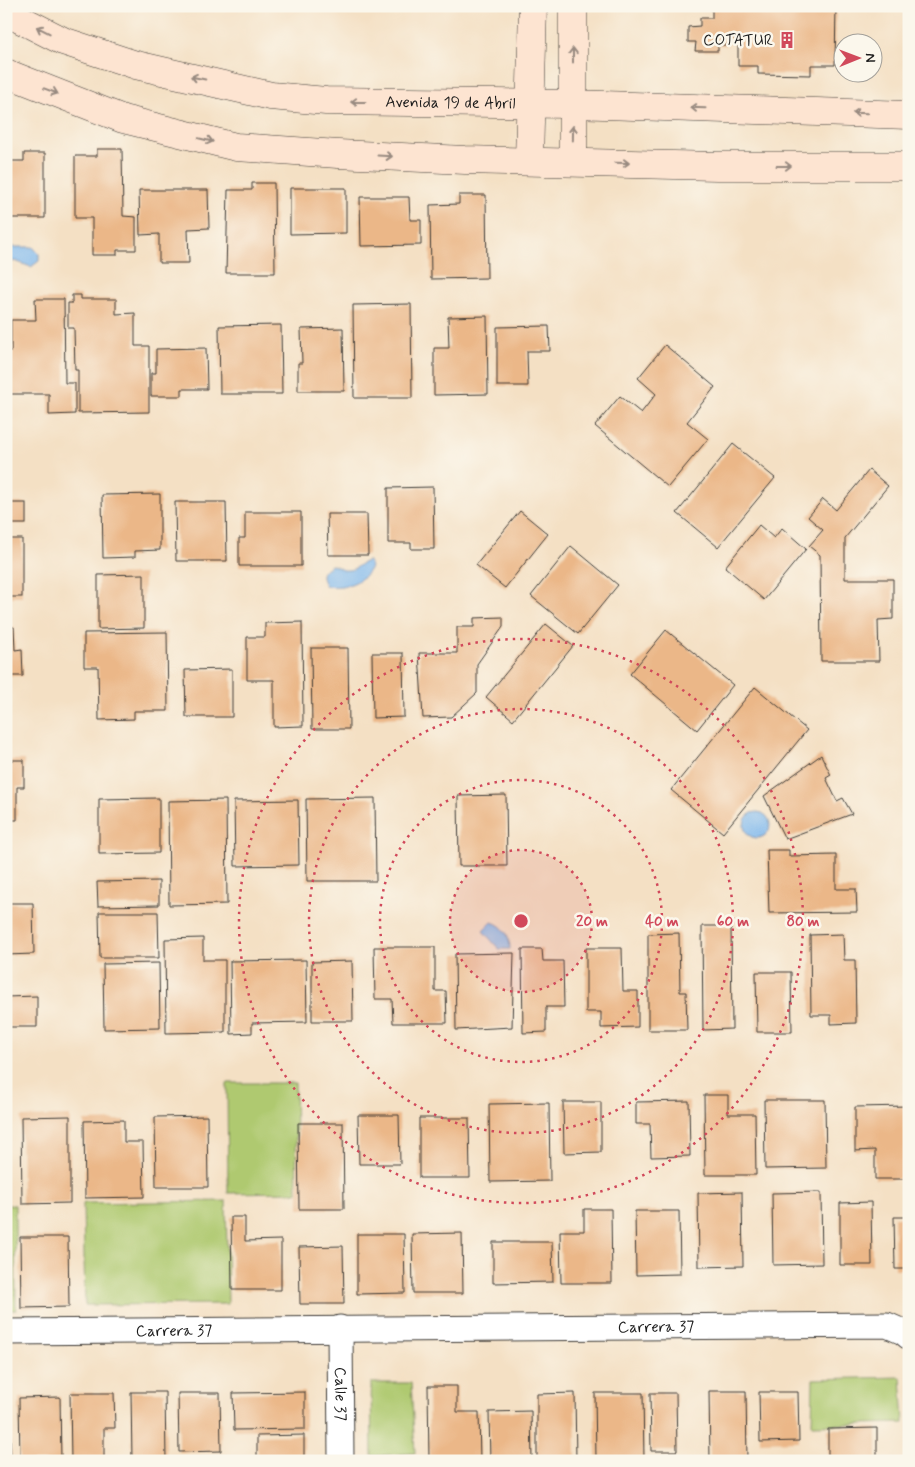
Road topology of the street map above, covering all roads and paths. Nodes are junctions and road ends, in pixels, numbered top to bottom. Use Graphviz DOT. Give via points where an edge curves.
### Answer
graph roads {
  1 [pos="533,6"];
  2 [pos="573,6"];
  3 [pos="6,12"];
  4 [pos="6,73"];
  5 [pos="529,103"];
  6 [pos="573,104"];
  7 [pos="909,115"];
  8 [pos="529,161"];
  9 [pos="573,162"];
  10 [pos="909,166"];
  11 [pos="340,1328"];
  12 [pos="6,1332"];
  13 [pos="909,1337"];
  14 [pos="342,1461"];
  1 -- 5 [label="main road"];
  6 -- 2 [label="main road, one-way"];
  5 -- 3 [label="main road, Avenida 19 de Abril, one-way" via="326,102 271,96 136,65 63,41"];
  4 -- 8 [label="main road, one-way" via="123,119 236,147"];
  5 -- 6 [label="main road, Avenida 19 de Abril"];
  5 -- 8 [label="main road"];
  7 -- 6 [label="main road, Avenida 19 de Abril, one-way"];
  9 -- 6 [label="main road, one-way"];
  8 -- 9 [label="main road"];
  9 -- 10 [label="main road, one-way"];
  11 -- 12 [label="street, Carrera 37"];
  11 -- 13 [label="street, Carrera 37" via="887,1325"];
  11 -- 14 [label="street, Calle 37"];
}
